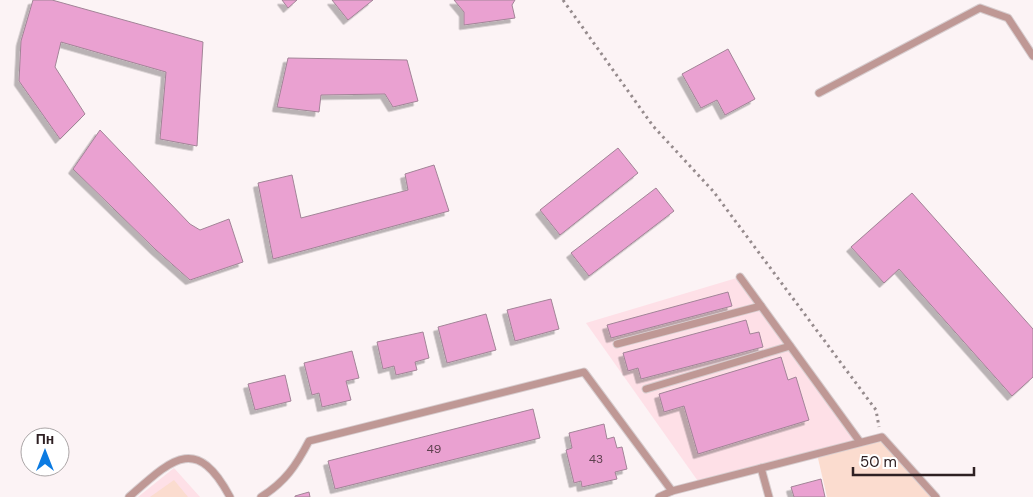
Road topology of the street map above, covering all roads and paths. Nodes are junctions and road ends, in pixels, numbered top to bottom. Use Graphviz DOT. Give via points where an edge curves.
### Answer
graph roads {
  1 [pos="563,0"];
  2 [pos="1033,56"];
  3 [pos="819,93"];
  4 [pos="740,277"];
  5 [pos="761,306"];
  6 [pos="617,344"];
  7 [pos="790,346"];
  8 [pos="646,389"];
  9 [pos="882,437"];
  10 [pos="860,442"];
  11 [pos="761,468"];
  12 [pos="672,491"];
  13 [pos="129,497"];
  14 [pos="230,497"];
  15 [pos="261,497"];
  16 [pos="658,497"];
  17 [pos="770,497"];
  18 [pos="936,497"];
  1 -- 9 [label="path" via="653,126 713,191 876,410"];
  2 -- 3 [label="lane" via="1008,18 980,8"];
  4 -- 5 [label="lane"];
  5 -- 6 [label="lane"];
  5 -- 7 [label="lane"];
  7 -- 8 [label="lane"];
  7 -- 10 [label="lane"];
  9 -- 10 [label="lane"];
  9 -- 18 [label="lane"];
  10 -- 11 [label="lane"];
  11 -- 12 [label="lane"];
  11 -- 17 [label="lane"];
  12 -- 15 [label="lane" via="584,372 309,441 296,466"];
  12 -- 16 [label="lane"];
  13 -- 14 [label="lane" via="170,464 193,458 211,468"];
}
